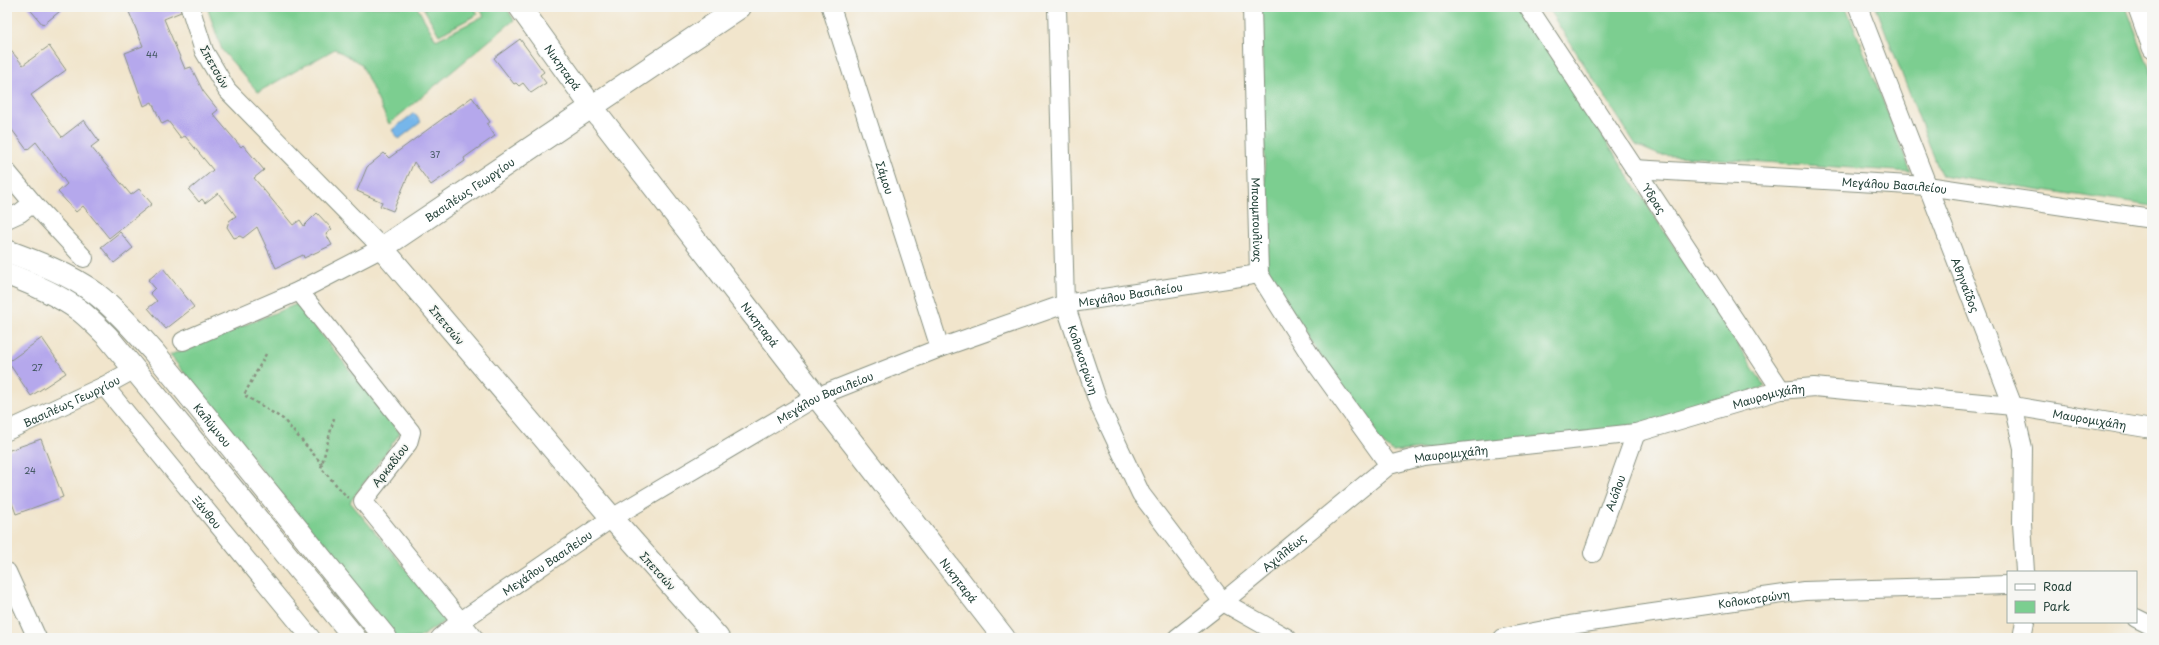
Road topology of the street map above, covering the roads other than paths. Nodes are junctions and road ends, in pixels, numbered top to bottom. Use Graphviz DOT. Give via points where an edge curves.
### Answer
graph roads {
  1 [pos="190,7"];
  2 [pos="520,7"];
  3 [pos="740,7"];
  4 [pos="831,7"];
  5 [pos="1057,7"];
  6 [pos="1252,7"];
  7 [pos="1528,7"];
  8 [pos="1858,7"];
  9 [pos="2143,16"];
  10 [pos="2152,49"];
  11 [pos="592,106"];
  12 [pos="1634,169"];
  13 [pos="7,172"];
  14 [pos="1927,186"];
  15 [pos="33,203"];
  16 [pos="7,219"];
  17 [pos="2152,220"];
  18 [pos="382,248"];
  19 [pos="7,251"];
  20 [pos="84,258"];
  21 [pos="7,274"];
  22 [pos="1259,274"];
  23 [pos="299,291"];
  24 [pos="1065,304"];
  25 [pos="182,341"];
  26 [pos="940,348"];
  27 [pos="135,369"];
  28 [pos="104,386"];
  29 [pos="1781,390"];
  30 [pos="816,396"];
  31 [pos="2013,406"];
  32 [pos="2152,429"];
  33 [pos="7,431"];
  34 [pos="1636,433"];
  35 [pos="1389,465"];
  36 [pos="612,518"];
  37 [pos="1593,553"];
  38 [pos="2025,571"];
  39 [pos="7,572"];
  40 [pos="2007,585"];
  41 [pos="1223,602"];
  42 [pos="2137,618"];
  43 [pos="461,621"];
  44 [pos="2025,623"];
  45 [pos="2152,626"];
  46 [pos="1567,631"];
  47 [pos="37,638"];
  48 [pos="311,638"];
  49 [pos="355,638"];
  50 [pos="386,638"];
  51 [pos="440,638"];
  52 [pos="474,638"];
  53 [pos="718,638"];
  54 [pos="1004,638"];
  55 [pos="1177,638"];
  56 [pos="1287,638"];
  57 [pos="1503,638"];
  58 [pos="2022,638"];
  1 -- 18 [label="street, Σπετσών" via="204,51 227,90"];
  2 -- 11 [label="street, Νικηταρά"];
  3 -- 11 [label="street, Βασιλέως Γεωργίου"];
  4 -- 26 [label="street, Σάμου"];
  5 -- 24 [label="street, Κολοκοτρώνη"];
  6 -- 22 [label="street, Μπουμπουλίνας"];
  7 -- 12 [label="street, Ύδρας"];
  8 -- 14 [label="street, Αθηναΐδος"];
  9 -- 10 [label="street"];
  11 -- 18 [label="street, Βασιλέως Γεωργίου"];
  11 -- 30 [label="street, Νικηταρά"];
  12 -- 14 [label="street, Μεγάλου Βασιλείου"];
  12 -- 29 [label="street, Ύδρας"];
  13 -- 15 [label="street"];
  14 -- 17 [label="street, Μεγάλου Βασιλείου"];
  14 -- 31 [label="street, Αθηναΐδος"];
  15 -- 16 [label="street"];
  15 -- 20 [label="street"];
  18 -- 23 [label="street, Βασιλέως Γεωργίου"];
  18 -- 36 [label="street, Σπετσών"];
  19 -- 50 [label="street, Καλύμνου" via="71,278 96,294 123,318 153,351"];
  21 -- 27 [label="street" via="24,280 80,311 107,336"];
  22 -- 24 [label="street, Μεγάλου Βασιλείου"];
  22 -- 35 [label="street, Μπουμπουλίνας" via="1312,358"];
  23 -- 25 [label="street, Βασιλέως Γεωργίου"];
  23 -- 43 [label="street, Αρκαδίου" via="411,432 408,444 363,501"];
  24 -- 26 [label="street, Μεγάλου Βασιλείου"];
  24 -- 41 [label="street, Κολοκοτρώνη" via="1099,405 1142,494"];
  26 -- 30 [label="street, Μεγάλου Βασιλείου"];
  27 -- 28 [label="street, Βασιλέως Γεωργίου"];
  27 -- 49 [label="street"];
  28 -- 33 [label="street, Βασιλέως Γεωργίου"];
  28 -- 48 [label="street, Ξάνθου"];
  29 -- 31 [label="street, Μαυρομιχάλη" via="1814,387"];
  29 -- 34 [label="street, Μαυρομιχάλη"];
  30 -- 36 [label="street, Μεγάλου Βασιλείου"];
  30 -- 54 [label="street, Νικηταρά"];
  31 -- 32 [label="street, Μαυρομιχάλη"];
  31 -- 38 [label="street, Αθηναΐδος" via="2023,448 2022,523"];
  34 -- 35 [label="street, Μαυρομιχάλη" via="1423,456"];
  34 -- 37 [label="street, Αιόλου"];
  35 -- 41 [label="street, Αχιλλέως"];
  36 -- 43 [label="street, Μεγάλου Βασιλείου"];
  36 -- 53 [label="street, Σπετσών"];
  39 -- 47 [label="street"];
  40 -- 46 [label="street, Κολοκοτρώνη" via="1804,591"];
  41 -- 55 [label="street, Αχιλλέως"];
  41 -- 56 [label="street, Κολοκοτρώνη"];
  42 -- 45 [label="street"];
  43 -- 51 [label="street, Μεγάλου Βασιλείου"];
  43 -- 52 [label="street"];
  44 -- 58 [label="street"];
  46 -- 57 [label="street, Κολοκοτρώνη"];
}
